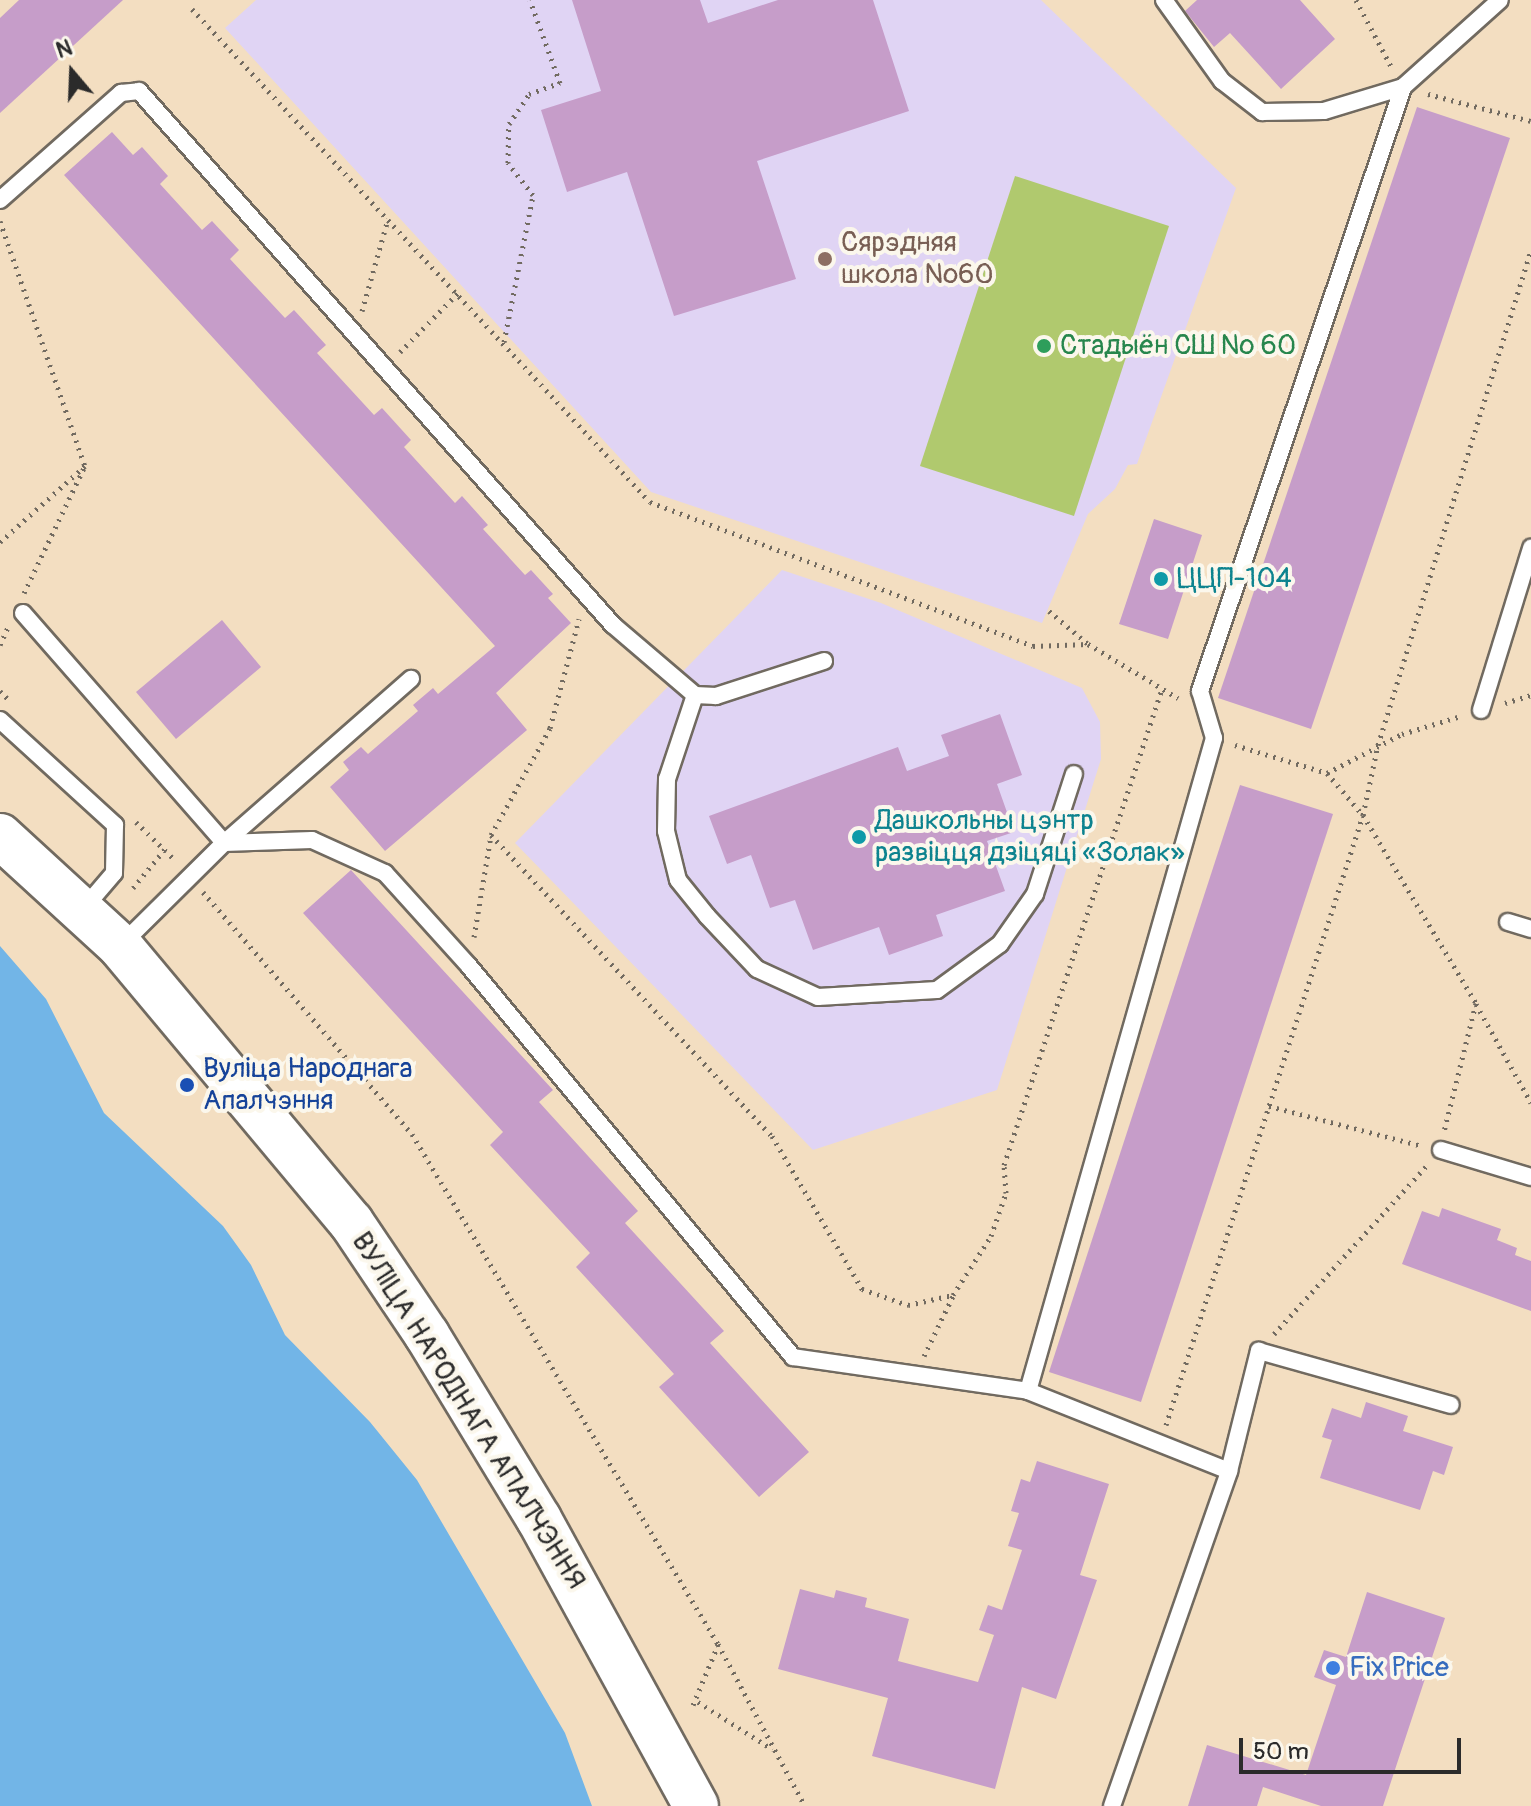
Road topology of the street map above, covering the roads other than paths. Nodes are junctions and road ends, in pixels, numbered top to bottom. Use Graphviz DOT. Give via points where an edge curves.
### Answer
graph roads {
  1 [pos="1164,0"];
  2 [pos="1500,0"];
  3 [pos="1403,87"];
  4 [pos="0,200"];
  5 [pos="1531,548"];
  6 [pos="19,611"];
  7 [pos="824,661"];
  8 [pos="411,679"];
  9 [pos="695,695"];
  10 [pos="1481,710"];
  11 [pos="0,720"];
  12 [pos="1074,774"];
  13 [pos="0,836"];
  14 [pos="224,843"];
  15 [pos="80,913"];
  16 [pos="1508,922"];
  17 [pos="1531,929"];
  18 [pos="120,946"];
  19 [pos="1441,1150"];
  20 [pos="1531,1177"];
  21 [pos="1028,1391"];
  22 [pos="1451,1405"];
  23 [pos="1229,1471"];
  24 [pos="696,1806"];
  25 [pos="1112,1806"];
  1 -- 3 [label="lane" via="1222,81 1262,112 1324,111"];
  2 -- 3 [label="lane"];
  3 -- 21 [label="lane" via="1200,691 1214,738"];
  4 -- 9 [label="lane" via="121,93 139,91 613,625"];
  5 -- 10 [label="lane"];
  6 -- 14 [label="lane"];
  7 -- 9 [label="lane" via="716,696"];
  8 -- 14 [label="lane"];
  9 -- 12 [label="lane" via="667,779 666,831 678,880 757,969 818,997 937,990 1000,944 1035,894"];
  11 -- 15 [label="lane" via="115,825 114,873"];
  13 -- 15 [label="street, ВУЛІЦА НАРОДНАГА АПАЛЧЭННЯ"];
  14 -- 18 [label="lane" via="187,874"];
  14 -- 21 [label="lane" via="312,840 385,873 469,966 793,1357"];
  15 -- 18 [label="street, ВУЛІЦА НАРОДНАГА АПАЛЧЭННЯ"];
  16 -- 17 [label="lane"];
  18 -- 24 [label="street, ВУЛІЦА НАРОДНАГА АПАЛЧЭННЯ" via="351,1222 419,1322 539,1519"];
  19 -- 20 [label="lane"];
  21 -- 23 [label="lane"];
  22 -- 23 [label="lane" via="1259,1351"];
  23 -- 25 [label="lane"];
}
